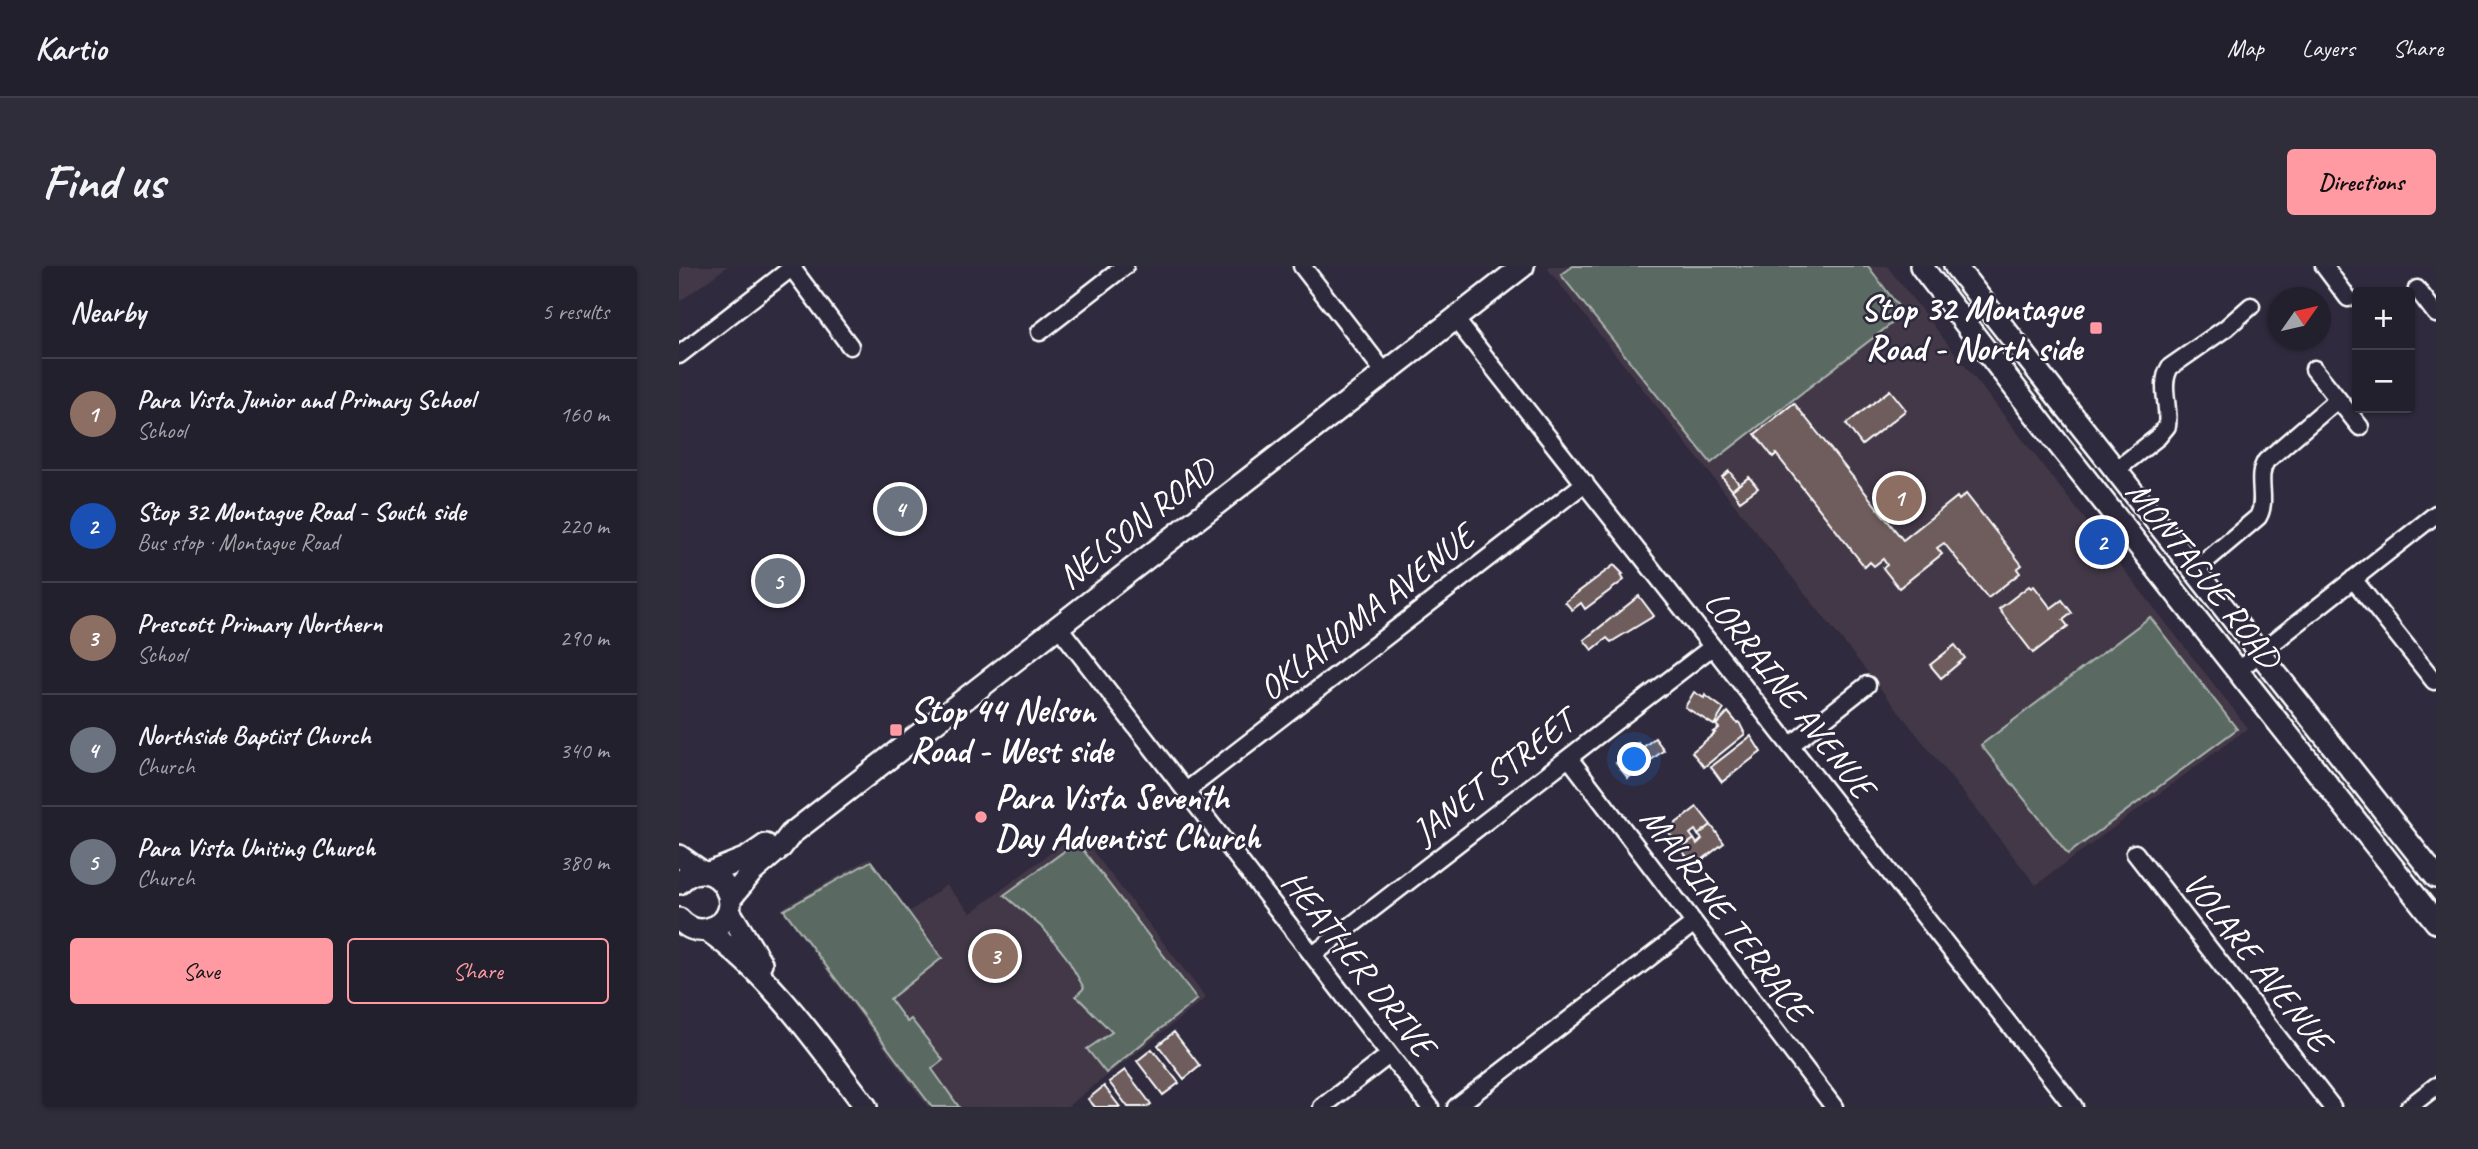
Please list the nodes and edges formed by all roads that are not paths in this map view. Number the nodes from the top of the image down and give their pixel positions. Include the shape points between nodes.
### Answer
1 (1125, 266) edge
2 (1302, 266) edge
3 (1523, 266) edge
4 (1921, 266) edge
5 (1955, 266) edge
6 (2323, 266) edge
7 (793, 267) edge
8 (2417, 289) dead end
9 (2348, 299) dead end
10 (2251, 306) dead end
11 (2436, 314) edge
12 (1456, 320) junction
13 (1040, 332) dead end
14 (850, 346) dead end
15 (679, 355) edge
16 (2313, 369) dead end
17 (1385, 373) junction
18 (2338, 399) junction
19 (2360, 427) dead end
20 (2116, 470) junction
21 (1585, 484) junction
22 (2436, 514) edge
23 (2195, 571) junction
24 (2353, 579) junction
25 (1058, 626) junction
26 (1712, 647) junction
27 (2260, 653) junction
28 (2237, 671) junction
29 (2434, 681) edge
30 (1867, 685) dead end
31 (1791, 745) junction
32 (1569, 758) junction
33 (1186, 790) junction
34 (791, 834) junction
35 (2135, 853) dead end
36 (679, 856) edge
37 (706, 873) junction
38 (2436, 877) edge
39 (679, 883) edge
40 (729, 905) junction
41 (2436, 922) edge
42 (1693, 924) junction
43 (689, 928) edge
44 (1313, 955) junction
45 (772, 986) junction
46 (1388, 1055) junction
47 (2436, 1086) edge
48 (866, 1107) edge
49 (1322, 1107) edge
50 (1430, 1107) edge
51 (1456, 1107) edge
52 (1834, 1107) edge
53 (2073, 1107) edge
54 (2332, 1107) edge
55 (2409, 1107) edge

1 - 13 street
2 - 17 street
3 - 12 main road, NELSON ROAD
4 - 28 main road, MONTAGUE ROAD
5 - 20 main road, MONTAGUE ROAD
6 - 9 street
7 - 14 street
7 - 15 street
8 - 11 street
10 - 20 street via 2170,367 2165,384 2167,426
12 - 17 main road, NELSON ROAD
12 - 21 street, LORRAINE AVENUE
16 - 18 street
17 - 25 main road, NELSON ROAD
18 - 19 street
18 - 23 street via 2266,461 2261,473 2261,513
20 - 23 main road, MONTAGUE ROAD
21 - 26 street, LORRAINE AVENUE
21 - 33 street, OKLAHOMA AVENUE
22 - 24 street
23 - 27 main road, MONTAGUE ROAD
24 - 27 street
24 - 29 street
25 - 33 street, HEATHER DRIVE
25 - 34 main road, NELSON ROAD
26 - 31 street, LORRAINE AVENUE
26 - 32 street, JANET STREET
27 - 28 street
27 - 38 main road, MONTAGUE ROAD
28 - 41 main road, MONTAGUE ROAD
30 - 31 street
31 - 53 street, LORRAINE AVENUE
32 - 42 street, MAURINE TERRACE
32 - 44 street, JANET STREET
33 - 44 street, HEATHER DRIVE
34 - 37 main road, NELSON ROAD
34 - 40 main road, NELSON ROAD via 751,873
35 - 54 street, VOLARE AVENUE
36 - 37 main road
37 - 39 main road, NELSON ROAD via 688,875
37 - 40 main road via 722,881
40 - 43 main road, NELSON ROAD via 722,922
40 - 45 main road
42 - 51 street
42 - 52 street, MAURINE TERRACE
43 - 45 main road via 728,945
44 - 46 street, HEATHER DRIVE
45 - 48 main road
46 - 49 street
46 - 50 street, HEATHER DRIVE
47 - 55 street

